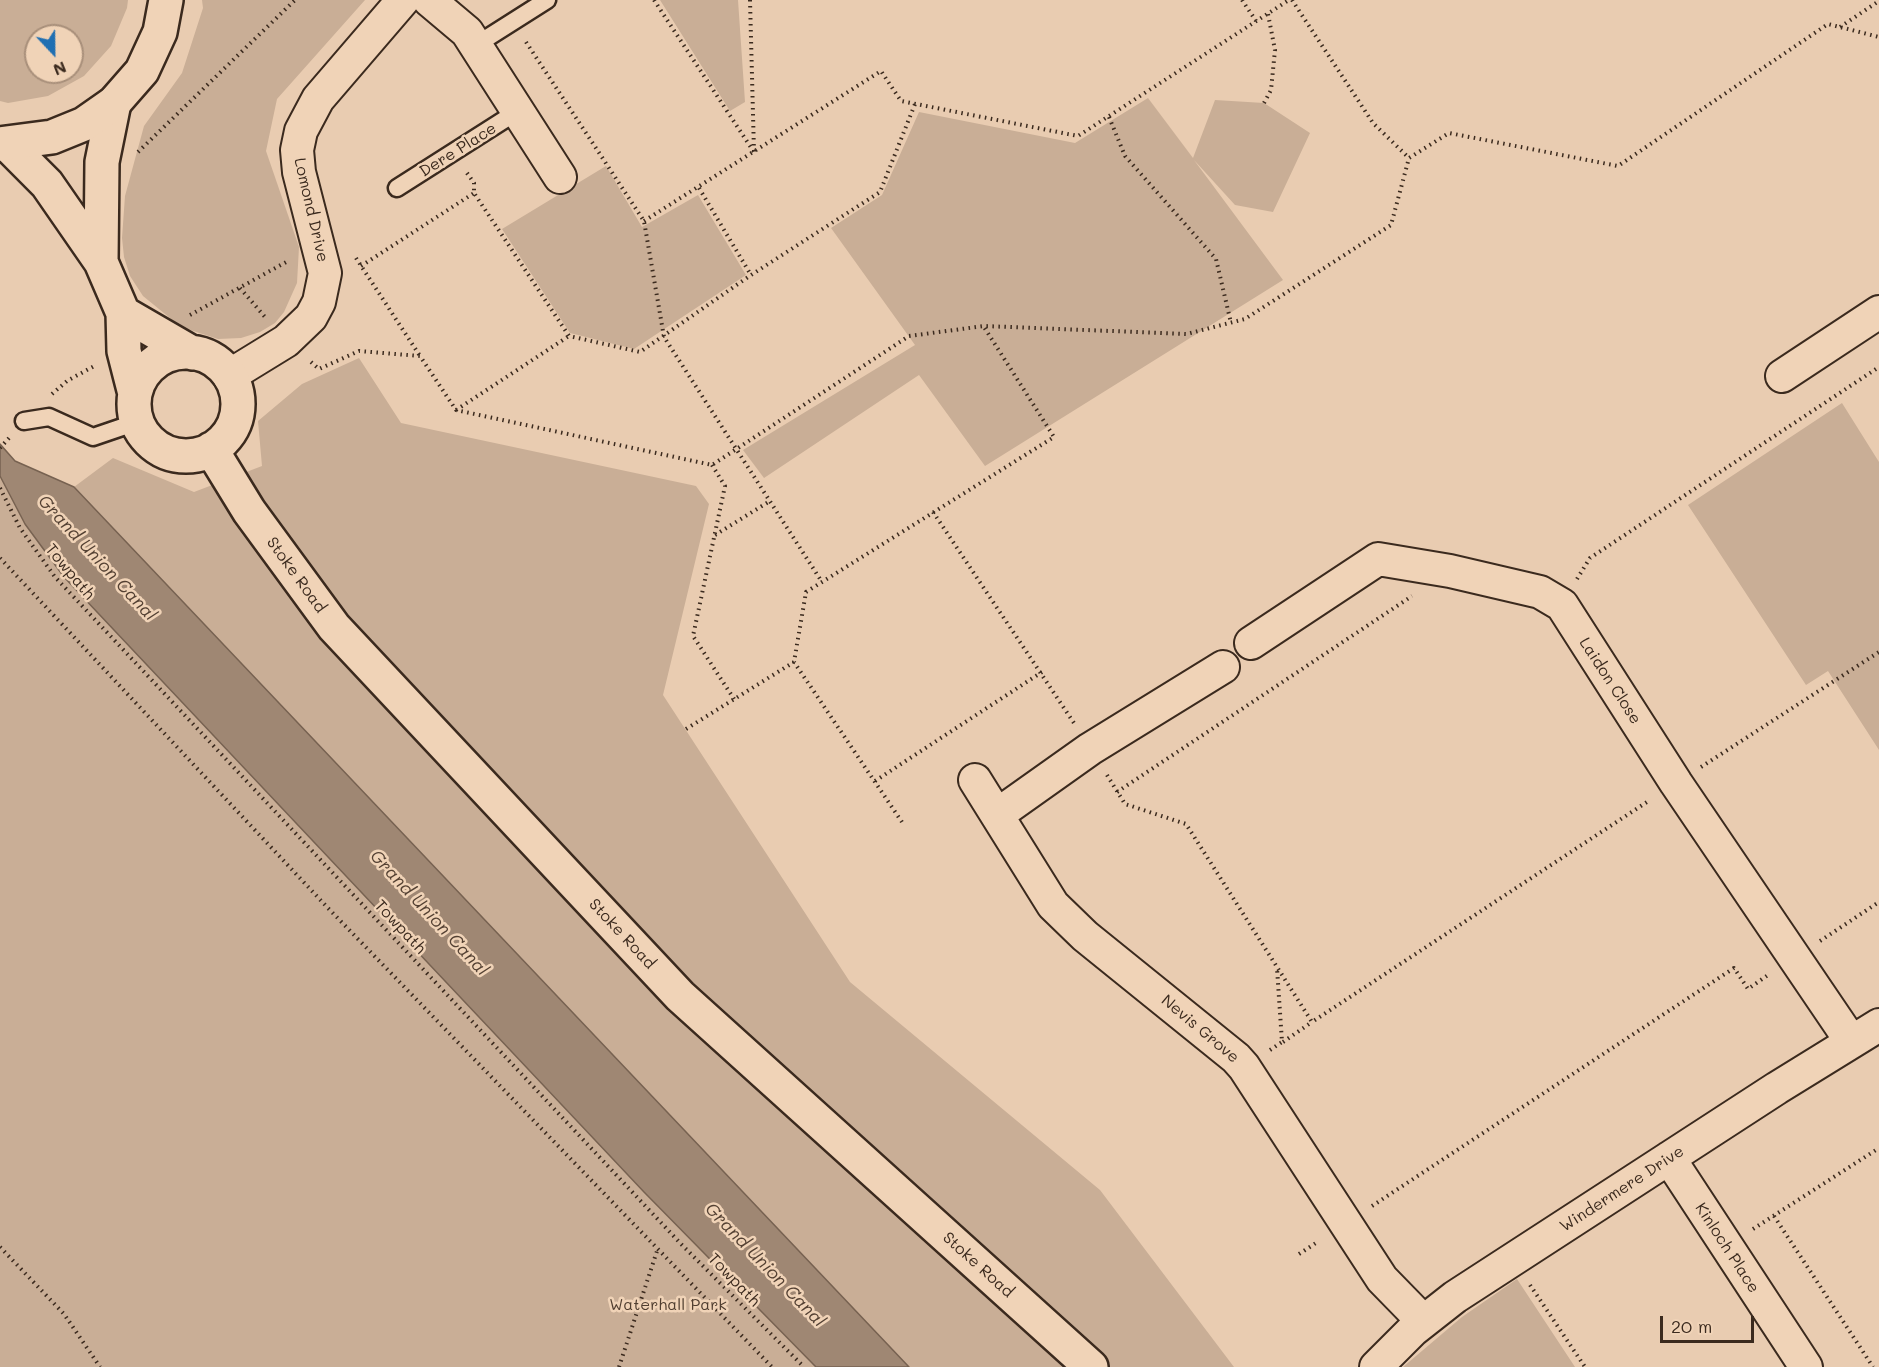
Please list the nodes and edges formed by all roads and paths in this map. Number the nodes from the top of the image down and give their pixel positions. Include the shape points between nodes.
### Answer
1 (166, 0) edge
2 (295, 0) edge
3 (403, 0) edge
4 (429, 0) edge
5 (547, 0) edge
6 (654, 0) edge
7 (750, 0) edge
8 (1242, 0) edge
9 (1290, 0) edge
10 (1879, 1) edge
11 (1268, 14) junction
12 (513, 21) junction
13 (1256, 21) junction
14 (1840, 27) junction
15 (1879, 37) edge
16 (476, 45) junction
17 (1264, 102) dead end
18 (114, 103) junction
19 (915, 104) junction
20 (518, 111) junction
21 (1109, 117) junction
22 (4, 144) edge
23 (754, 152) junction
24 (453, 153) junction
25 (132, 158) dead end
26 (1409, 158) junction
27 (560, 177) dead end
28 (397, 188) dead end
29 (699, 188) junction
30 (474, 193) junction
31 (644, 221) junction
32 (318, 244) junction
33 (101, 262) junction
34 (361, 266) junction
35 (751, 275) junction
36 (1879, 312) edge
37 (123, 313) junction
38 (1231, 323) junction
39 (984, 326) junction
40 (157, 333) junction
41 (569, 336) junction
42 (664, 337) junction
43 (286, 341) junction
44 (124, 351) junction
45 (192, 353) junction
46 (420, 356) junction
47 (1879, 367) edge
48 (229, 376) junction
49 (1782, 376) dead end
50 (136, 408) junction
51 (456, 410) junction
52 (24, 421) joint
53 (212, 449) junction
54 (737, 450) junction
55 (712, 465) junction
56 (0, 488) edge
57 (770, 501) junction
58 (933, 512) junction
59 (714, 536) junction
60 (0, 558) edge
61 (1450, 570) junction
62 (822, 582) junction
63 (1562, 605) junction
64 (1251, 643) dead end
65 (1879, 652) edge
66 (794, 662) junction
67 (1223, 667) dead end
68 (1042, 672) junction
69 (735, 699) junction
70 (686, 729) dead end
71 (1090, 749) junction
72 (975, 780) dead end
73 (874, 781) junction
74 (1676, 783) junction
75 (1117, 792) junction
76 (997, 815) junction
77 (902, 822) dead end
78 (1879, 902) edge
79 (1794, 958) junction
80 (1276, 968) junction
81 (1312, 1022) junction
82 (1879, 1025) edge
83 (1851, 1041) junction
84 (1282, 1042) junction
85 (1244, 1067) junction
86 (1879, 1148) edge
87 (1669, 1158) junction
88 (1774, 1216) junction
89 (1345, 1223) junction
90 (1726, 1246) junction
91 (0, 1247) edge
92 (658, 1248) junction
93 (1299, 1254) dead end
94 (1514, 1259) junction
95 (1423, 1322) junction
96 (100, 1367) edge
97 (619, 1367) edge
98 (772, 1367) edge
99 (804, 1367) edge
100 (1090, 1367) edge
101 (1376, 1367) edge
102 (1585, 1367) edge
103 (1806, 1367) edge
104 (1873, 1367) edge

1 - 18 main road via 160,32 142,71
2 - 25 path
3 - 32 street, Lomond Drive via 318,99 301,131 298,172
4 - 16 street via 467,32
5 - 12 lane
6 - 23 path
7 - 23 path
8 - 13 path
9 - 11 path
9 - 26 path via 1373,123
10 - 14 path
11 - 13 path
11 - 17 path via 1275,50 1271,90
12 - 16 lane
12 - 31 path
13 - 21 path
14 - 15 path
14 - 26 path via 1828,24 1618,166 1449,133
16 - 20 street
18 - 22 main road via 84,123 51,137
18 - 33 main road via 102,162
19 - 21 path via 1078,136
19 - 23 path via 901,101 881,71
19 - 35 path via 880,192
20 - 24 lane, Dere Place
20 - 27 street
21 - 38 path via 1125,156 1216,259
22 - 33 main road via 47,184
23 - 29 path
24 - 28 lane, Dere Place
24 - 30 path via 474,183
26 - 38 path via 1391,225 1245,319
29 - 31 path
29 - 35 path
30 - 34 path
30 - 41 path
31 - 42 path
32 - 34 path via 344,239
32 - 40 path
32 - 43 street, Lomond Drive via 325,273 319,302 311,317
33 - 37 main road
34 - 46 path
35 - 42 path
36 - 49 street
37 - 40 main road
37 - 44 main road
38 - 39 path via 1187,334
39 - 54 path via 909,336
39 - 58 path via 1054,437
40 - 45 main road
41 - 42 path via 640,352
41 - 51 path
42 - 54 path
43 - 46 path via 319,369 359,351
43 - 48 street, Lomond Drive
44 - 50 main road
44 - 52 path via 67,381
45 - 48 main road via 219,364
45 - 50 main road via 176,353 149,367 140,380
46 - 51 path
47 - 63 path via 1590,558
48 - 53 main road via 238,407 226,437
50 - 52 lane via 93,437 49,417
50 - 53 main road via 144,436 155,447 185,456
51 - 55 path
53 - 100 main road, Stoke Road via 249,511 334,627 681,996
54 - 55 path
54 - 57 path
55 - 59 path via 725,486
56 - 99 path, Towpath via 20,528 55,577 682,1245
57 - 59 path
57 - 62 path
58 - 62 path
58 - 68 path
59 - 69 path via 693,636
60 - 92 path via 327,907
61 - 63 street, Laidon Close via 1540,592
61 - 64 street, Laidon Close via 1378,559
61 - 75 path
62 - 66 path via 806,592
63 - 74 street, Laidon Close
65 - 74 path
66 - 69 path
66 - 73 path
67 - 71 street
68 - 71 path
68 - 73 path
69 - 70 path
71 - 75 path
71 - 76 street
72 - 76 street, Nevis Grove
73 - 77 path
74 - 79 street, Laidon Close
74 - 81 path
75 - 80 path via 1125,804 1186,824
76 - 85 street, Nevis Grove via 1053,905
78 - 79 path
79 - 83 street, Laidon Close
79 - 89 path via 1748,989 1734,968
80 - 81 path
80 - 84 path
81 - 84 path
82 - 83 street, Windermere Drive
83 - 87 street, Windermere Drive
84 - 85 path
85 - 89 street, Nevis Grove
86 - 88 path
87 - 90 street, Kinloch Place
87 - 94 street, Windermere Drive
88 - 90 path
88 - 104 path
89 - 93 path
89 - 95 street, Nevis Grove via 1382,1279
90 - 103 street, Kinloch Place
91 - 96 path via 64,1314
92 - 97 path
92 - 98 path
94 - 95 street, Windermere Drive
94 - 102 path
95 - 101 street, Windermere Drive

